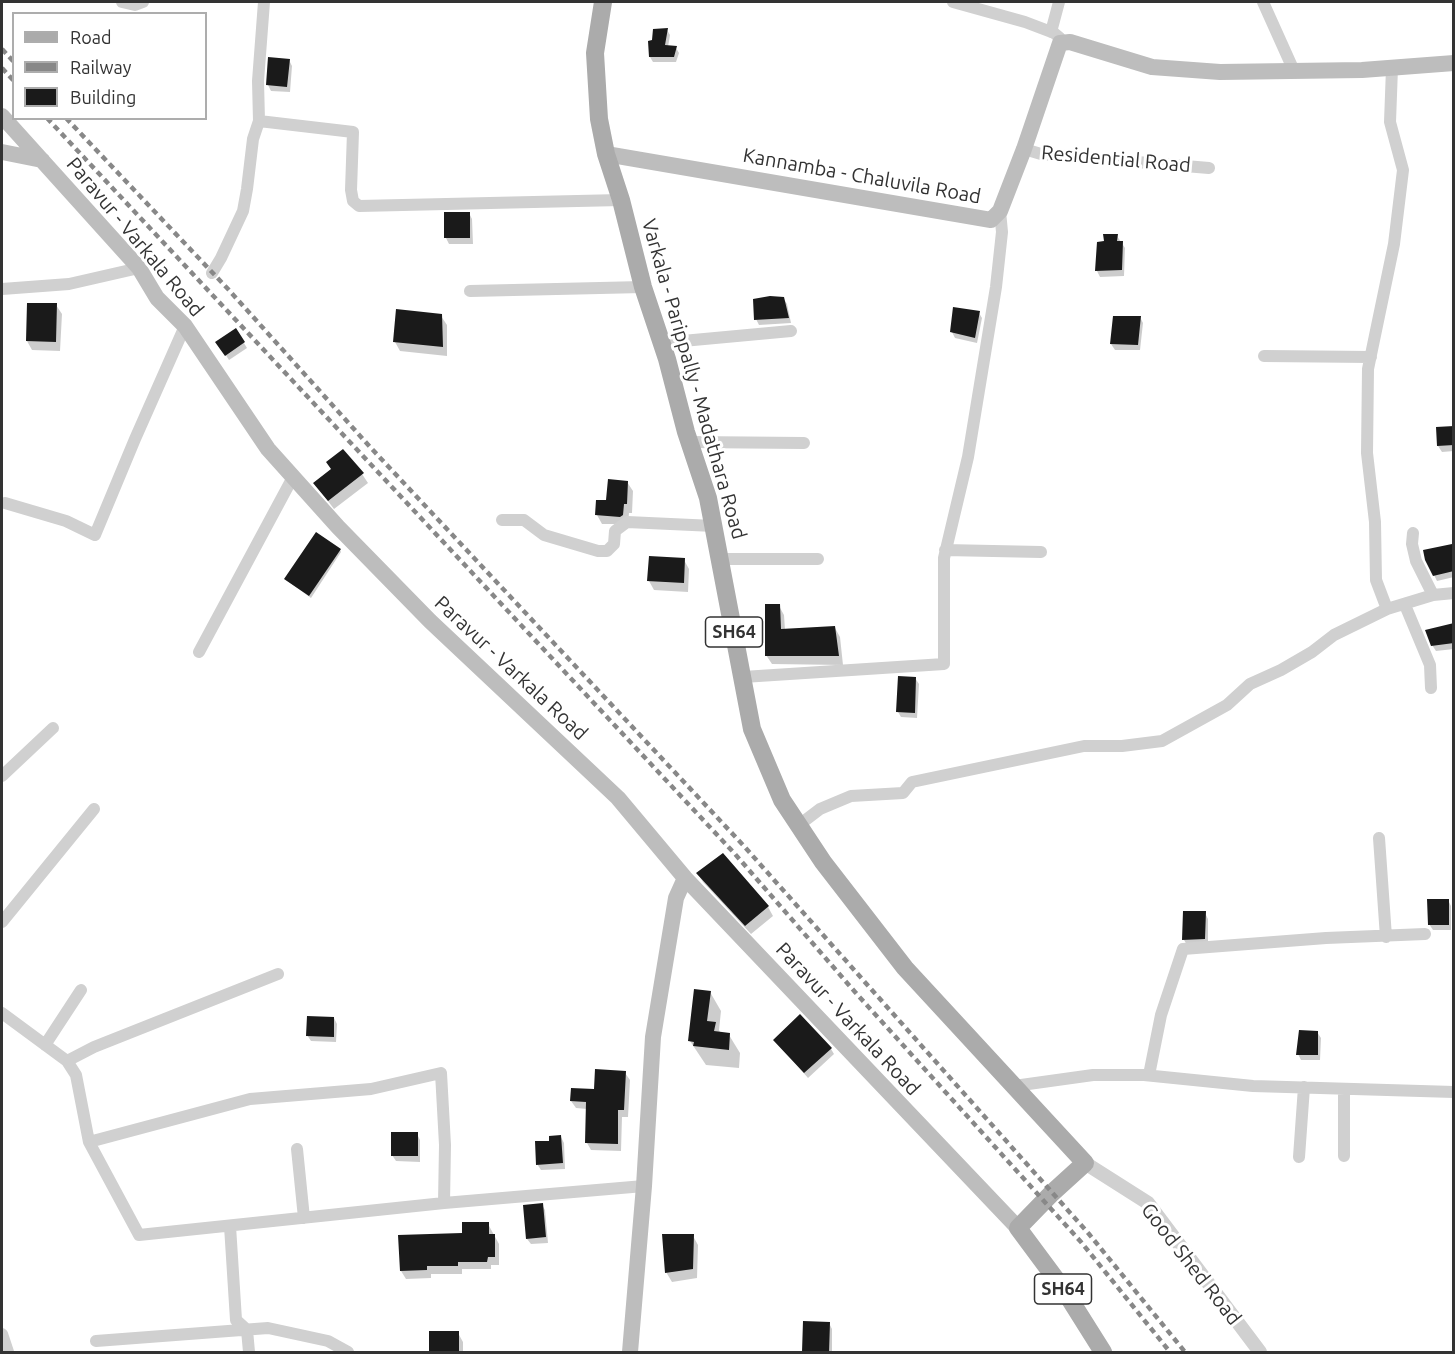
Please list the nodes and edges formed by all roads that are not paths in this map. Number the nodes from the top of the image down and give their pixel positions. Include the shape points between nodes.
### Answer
1 (122, 2) edge
2 (143, 2) edge
3 (264, 2) edge
4 (603, 2) edge
5 (953, 2) edge
6 (1059, 2) edge
7 (1263, 2) edge
8 (1055, 38) junction
9 (1454, 63) edge
10 (1392, 68) junction
11 (1294, 71) junction
12 (2, 116) edge
13 (259, 121) junction
14 (1024, 149) junction
15 (2, 152) edge
16 (606, 154) junction
17 (42, 160) junction
18 (1209, 168) dead end
19 (621, 200) junction
20 (1000, 211) junction
21 (139, 268) junction
22 (212, 273) dead end
23 (643, 287) junction
24 (2, 289) edge
25 (470, 291) dead end
26 (184, 326) junction
27 (791, 331) dead end
28 (661, 343) junction
29 (1264, 356) dead end
30 (1371, 357) junction
31 (689, 442) junction
32 (804, 443) dead end
33 (293, 477) junction
34 (5, 503) dead end
35 (501, 520) dead end
36 (714, 526) junction
37 (1413, 532) dead end
38 (945, 550) junction
39 (1041, 552) dead end
40 (721, 559) junction
41 (818, 559) dead end
42 (1454, 593) edge
43 (1432, 595) junction
44 (1405, 605) junction
45 (1387, 609) junction
46 (199, 652) dead end
47 (743, 677) junction
48 (1431, 688) dead end
49 (53, 728) dead end
50 (2, 776) edge
51 (94, 809) dead end
52 (799, 825) junction
53 (1379, 838) dead end
54 (685, 878) junction
55 (2, 922) edge
56 (1425, 934) dead end
57 (1386, 937) junction
58 (278, 974) dead end
59 (81, 990) dead end
60 (2, 1013) edge
61 (45, 1045) junction
62 (67, 1061) junction
63 (1149, 1075) junction
64 (1014, 1086) junction
65 (1304, 1088) junction
66 (1344, 1089) junction
67 (1454, 1092) edge
68 (89, 1142) junction
69 (297, 1149) dead end
70 (1344, 1156) dead end
71 (1299, 1157) dead end
72 (1085, 1164) junction
73 (644, 1186) junction
74 (444, 1203) junction
75 (304, 1218) junction
76 (230, 1226) junction
77 (1018, 1228) junction
78 (247, 1330) junction
79 (2, 1334) edge
80 (96, 1341) dead end
81 (8, 1353) edge
82 (249, 1353) edge
83 (348, 1353) edge
84 (630, 1353) edge
85 (1103, 1353) edge
86 (1260, 1353) edge

1 - 2 street
3 - 13 street
4 - 16 main road, Varkala - Parippally - Madathara Road / SH64 via 595,52 599,119
5 - 8 street via 1025,22
6 - 8 street
7 - 11 street
8 - 11 main road via 1152,67 1220,72
8 - 14 main road, Kannamba - Chaluvila Road
9 - 10 main road
10 - 11 main road
10 - 30 street via 1390,122 1403,170 1394,244
12 - 17 main road, Paravur - Varkala Road
13 - 19 street via 353,132 351,190 353,201 359,206
13 - 22 street via 243,211
14 - 18 street, Residential Road via 1041,154
14 - 20 main road, Kannamba - Chaluvila Road
15 - 17 main road
16 - 19 main road, Varkala - Parippally - Madathara Road / SH64
16 - 20 main road, Kannamba - Chaluvila Road via 991,220
17 - 21 main road, Paravur - Varkala Road
19 - 23 main road, Varkala - Parippally - Madathara Road / SH64
20 - 38 street via 1002,232 996,287 968,457
21 - 24 street via 69,284
21 - 26 main road, Paravur - Varkala Road via 157,298
23 - 25 street
23 - 28 main road, Varkala - Parippally - Madathara Road / SH64
26 - 33 main road, Paravur - Varkala Road via 268,449
26 - 34 street via 95,535 66,521
27 - 28 street
28 - 31 main road, Varkala - Parippally - Madathara Road / SH64
29 - 30 street
30 - 45 street via 1367,453 1375,522 1376,580
31 - 32 street
31 - 36 main road, Varkala - Parippally - Madathara Road / SH64
33 - 46 street
33 - 54 main road, Paravur - Varkala Road via 430,621 618,798
35 - 36 street via 524,520 544,535 598,551 607,551 614,544 615,531 627,522
36 - 40 main road, Varkala - Parippally - Madathara Road / SH64
37 - 43 street via 1416,561
38 - 39 street
38 - 47 street via 944,664
40 - 41 street
40 - 47 main road, Varkala - Parippally - Madathara Road / SH64
42 - 43 street
43 - 44 street
44 - 45 street
44 - 48 street via 1430,665
45 - 52 street via 1334,634 1298,660 1250,684 1227,705 1162,741 1084,746 912,782 903,793 851,796 820,809
47 - 52 main road, Varkala - Parippally - Madathara Road / SH64 via 752,729 782,800
49 - 50 street
51 - 55 street
52 - 64 main road, Varkala - Parippally - Madathara Road / SH64 via 905,968
53 - 57 street
54 - 73 main road via 675,898 653,1036
54 - 77 main road, Paravur - Varkala Road
56 - 57 street
57 - 63 street via 1183,949 1161,1015
58 - 62 street
59 - 61 street
60 - 61 street
61 - 62 street
62 - 68 street via 76,1075
63 - 64 street via 1093,1076
63 - 65 street
64 - 72 main road, Varkala - Parippally - Madathara Road / SH64
65 - 66 street
65 - 71 street
66 - 67 street
66 - 70 street
68 - 74 street via 250,1099 371,1089 441,1073
68 - 76 street via 139,1235
69 - 75 street
72 - 77 main road
72 - 86 street, Good Shed Road via 1148,1203
73 - 74 street
73 - 84 main road
74 - 75 street
75 - 76 street
76 - 78 street via 236,1320
77 - 85 main road, SH64 via 1064,1290
78 - 80 street
78 - 82 street
78 - 83 street via 268,1328 328,1341
79 - 81 street

